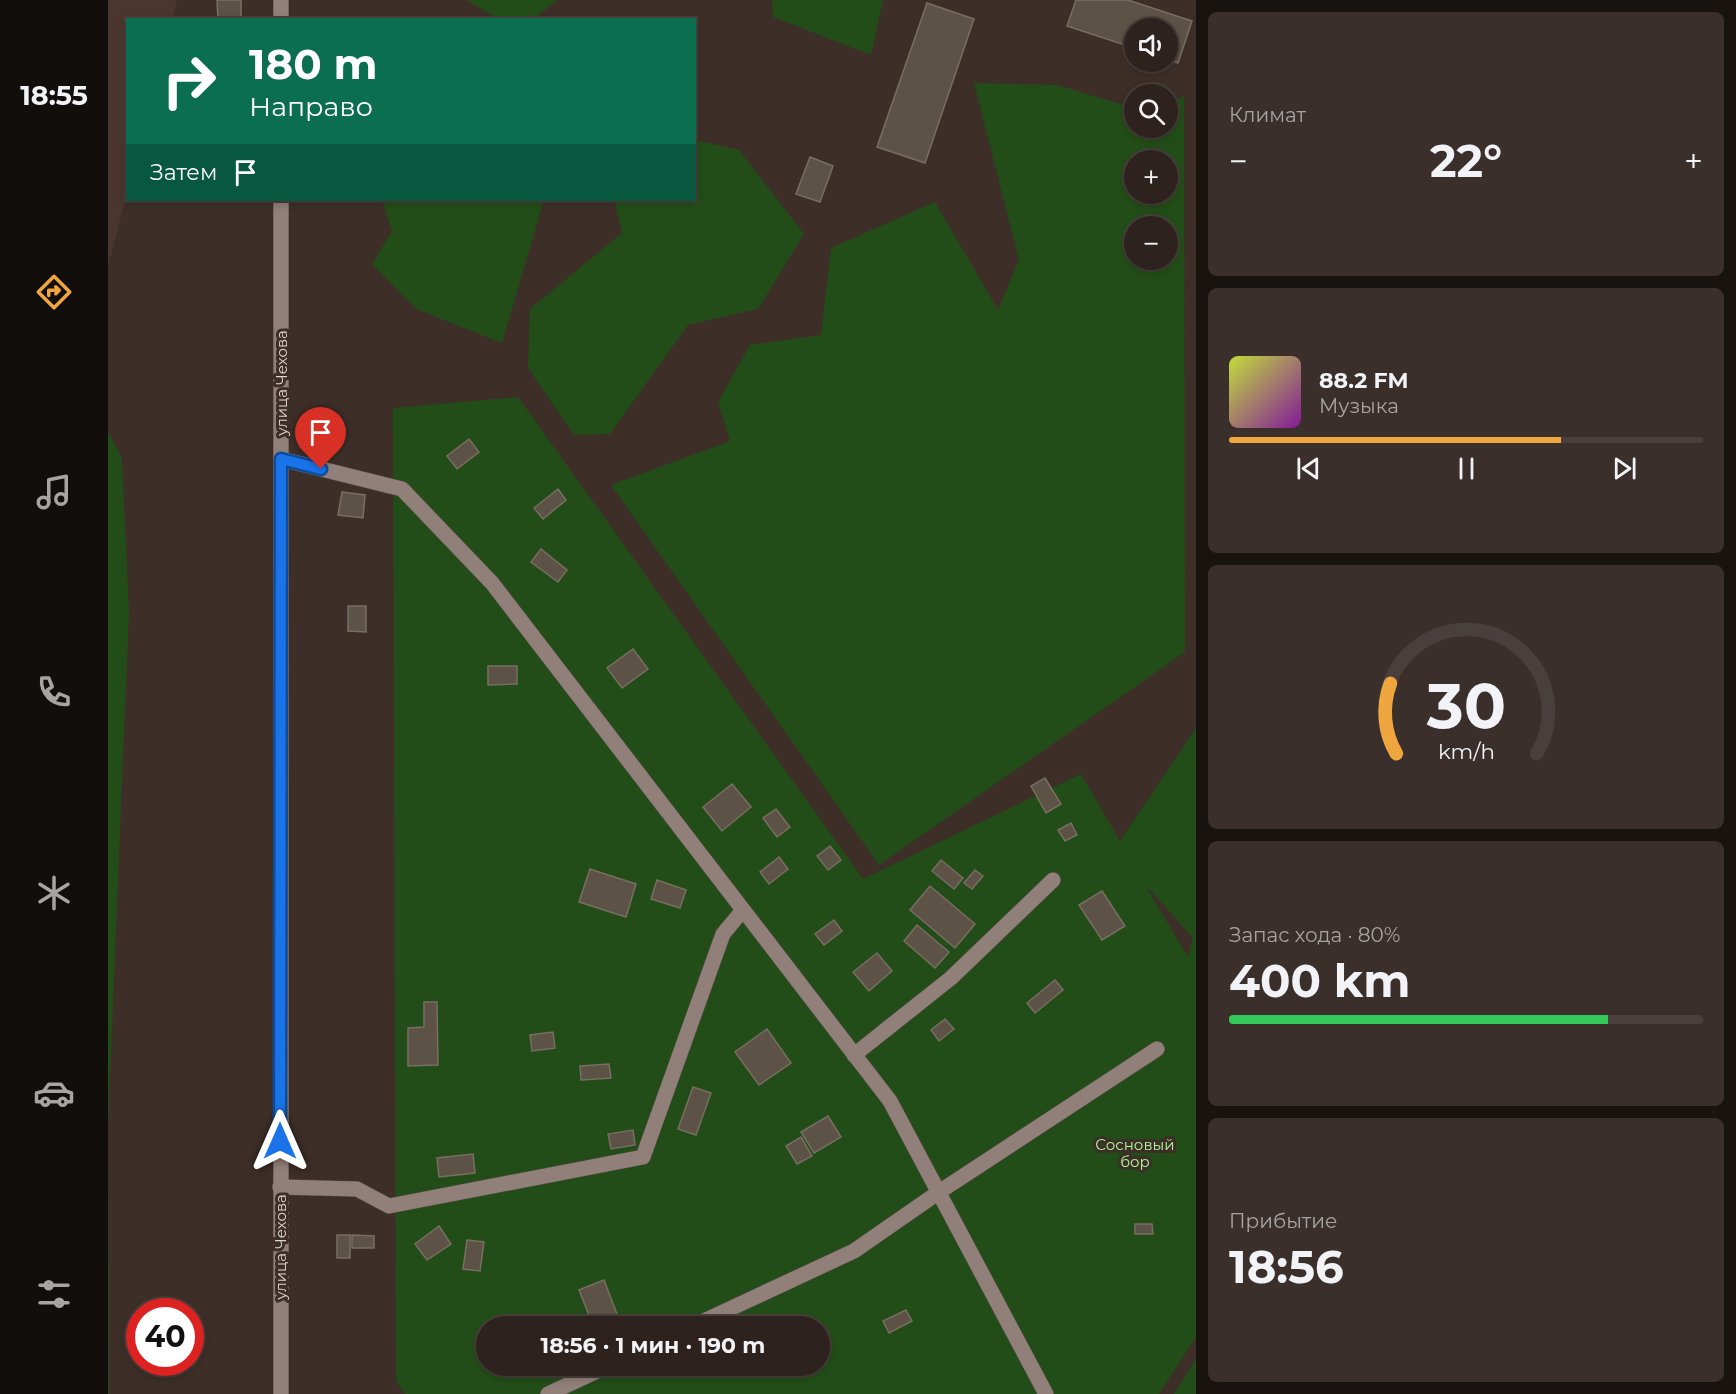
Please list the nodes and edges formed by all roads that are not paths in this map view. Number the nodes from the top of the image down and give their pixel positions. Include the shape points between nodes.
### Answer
1 (281, 0) edge
2 (281, 18) edge
3 (281, 201) edge
4 (281, 459) junction
5 (1053, 880) dead end
6 (743, 910) junction
7 (1157, 1049) dead end
8 (855, 1055) junction
9 (280, 1186) junction
10 (939, 1192) junction
11 (714, 1316) edge
12 (586, 1376) edge
13 (281, 1394) edge
14 (548, 1394) edge
15 (1046, 1394) edge

1 - 2 street
3 - 4 street, улица Чехова
4 - 6 street via 402,489 492,583
4 - 9 street, улица Чехова
5 - 8 street via 951,978
6 - 8 street
6 - 9 street via 723,934 643,1157 389,1206 357,1189
7 - 10 street
8 - 10 street via 890,1101
9 - 13 street, улица Чехова
10 - 11 street via 854,1251
10 - 15 street
12 - 14 street

